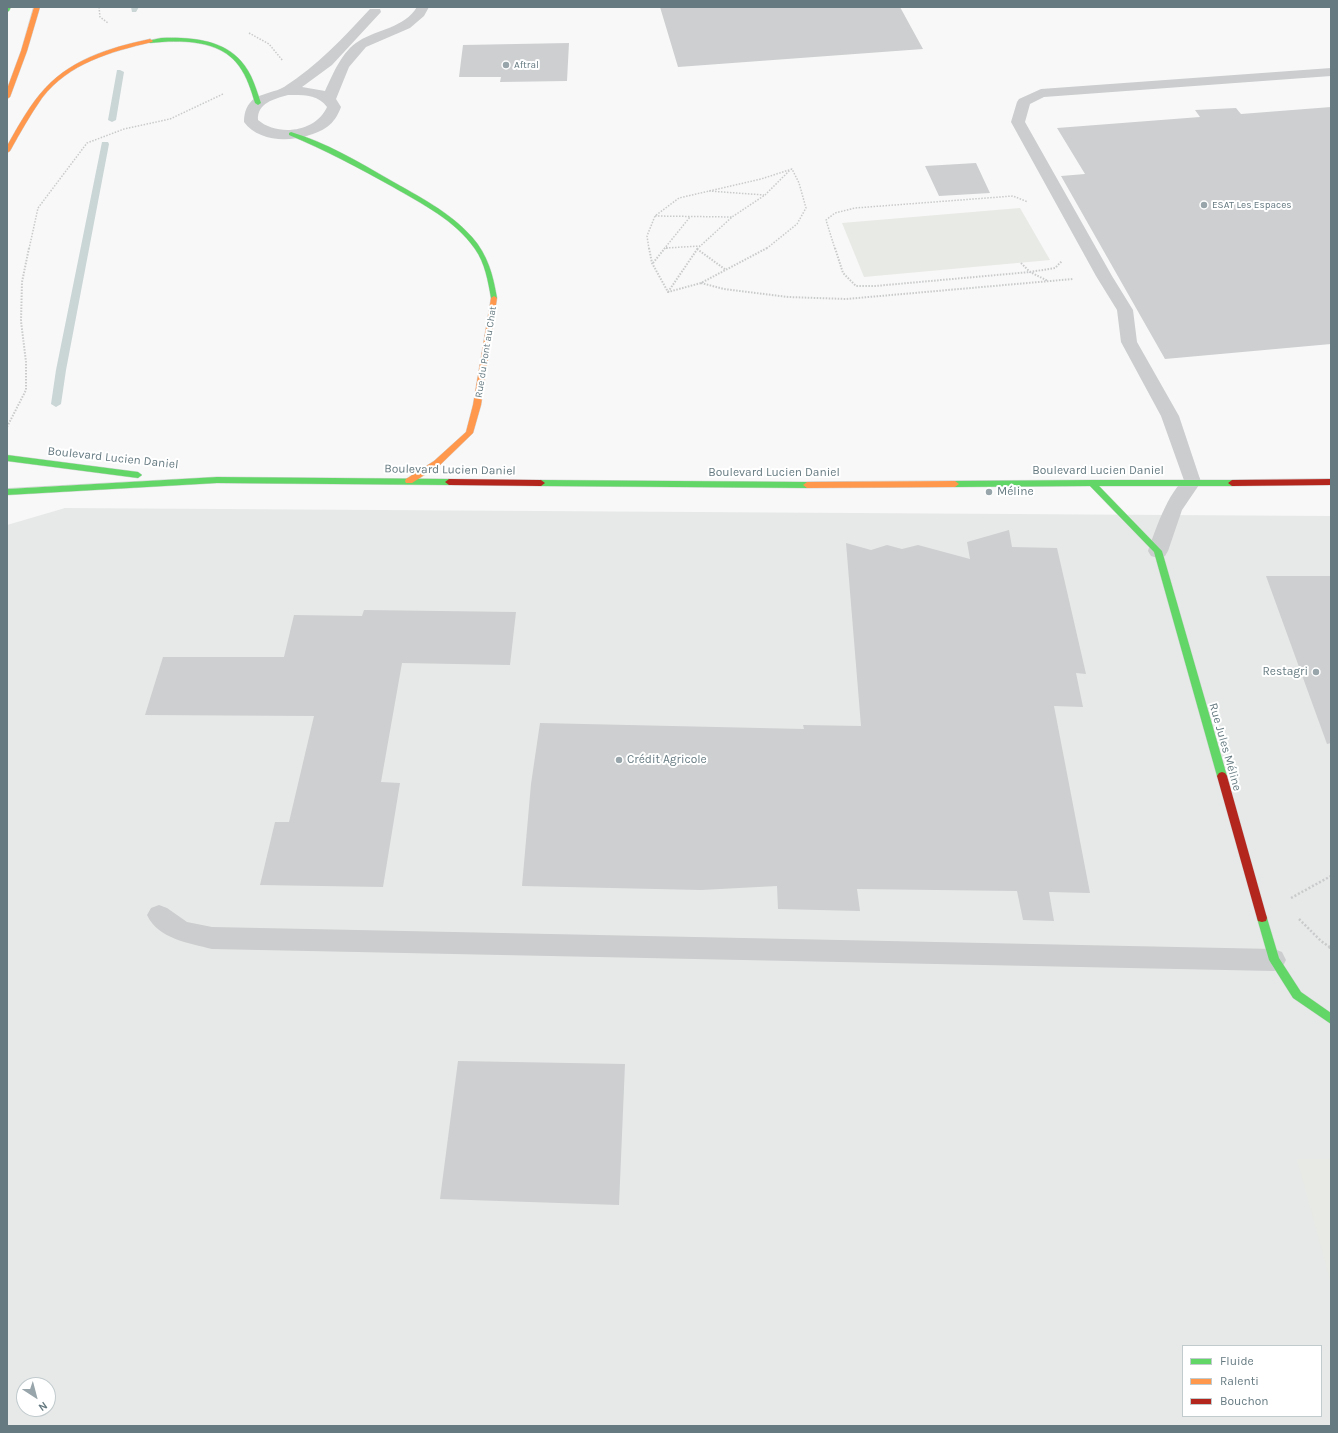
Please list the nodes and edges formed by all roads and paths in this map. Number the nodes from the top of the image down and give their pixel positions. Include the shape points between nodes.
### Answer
1 (8, 7) edge
2 (37, 7) edge
3 (423, 7) edge
4 (7, 10) edge
5 (375, 10) edge
6 (362, 44) junction
7 (1331, 72) edge
8 (287, 91) junction
9 (230, 92) dead end
10 (7, 97) edge
11 (330, 99) junction
12 (258, 103) junction
13 (291, 134) junction
14 (7, 151) edge
15 (792, 169) junction
16 (704, 191) junction
17 (765, 195) junction
18 (1031, 204) dead end
19 (655, 216) junction
20 (690, 217) junction
21 (732, 217) junction
22 (700, 246) junction
23 (666, 248) junction
24 (697, 249) junction
25 (1063, 260) dead end
26 (652, 263) junction
27 (1021, 263) dead end
28 (726, 270) junction
29 (1030, 272) junction
30 (1104, 276) junction
31 (1048, 281) junction
32 (701, 283) junction
33 (668, 292) junction
34 (7, 428) edge
35 (7, 458) edge
36 (217, 480) junction
37 (409, 481) junction
38 (1192, 482) junction
39 (1331, 482) edge
40 (1091, 483) junction
41 (7, 492) edge
42 (1158, 551) junction
43 (1331, 876) edge
44 (1283, 903) junction
45 (1260, 915) junction
46 (159, 916) dead end
47 (1331, 948) edge
48 (1274, 960) junction
49 (1331, 1019) edge

1 - 4 street
2 - 10 street
3 - 6 street via 409,23
5 - 6 street via 374,23
5 - 8 street via 327,62
6 - 11 street via 343,66
7 - 30 lane via 1041,93 1024,102 1018,122
8 - 11 street via 321,94
8 - 12 street
9 - 34 path via 210,98 170,119 131,126 87,143 38,208 22,282 21,321 26,362 26,390
11 - 13 street via 334,107 332,115 323,124
12 - 13 street via 251,110 251,122 262,130
12 - 14 street via 251,80 243,67 230,53 223,50 187,40 158,40 123,46 86,59 54,80
13 - 37 street, Rue du Pont au Chat via 375,174 428,204 455,224 478,248 489,271 494,300 477,405 469,433 437,463
15 - 16 path via 761,179
15 - 17 path
15 - 28 path via 806,208 797,224 766,249
16 - 17 path
16 - 19 path via 679,198
17 - 21 path
18 - 29 path via 1013,196 855,208 835,213 826,220 843,273 856,286
19 - 20 path
19 - 26 path via 647,236
20 - 21 path
20 - 23 path
21 - 22 path
22 - 23 path
22 - 24 path
23 - 26 path
24 - 28 path
24 - 33 path
25 - 29 path via 1055,268
26 - 33 path
27 - 29 path
28 - 32 path
29 - 31 path
30 - 31 path
30 - 38 lane via 1125,310 1129,342 1170,416
31 - 32 path via 846,299 788,297 724,289
32 - 33 path
35 - 36 street, Boulevard Lucien Daniel via 134,474
36 - 37 street, Boulevard Lucien Daniel
36 - 41 street, Boulevard Lucien Daniel
37 - 40 street, Boulevard Lucien Daniel via 754,485
38 - 39 street, Boulevard Lucien Daniel
38 - 40 street, Boulevard Lucien Daniel
38 - 42 street via 1173,509
40 - 42 street, Rue Jules Méline
42 - 45 street, Rue Jules Méline
43 - 44 path
44 - 45 path
44 - 47 path
45 - 48 street, Rue Jules Méline
46 - 48 lane via 181,931 212,938
48 - 49 street, Rue Jules Méline via 1297,995

